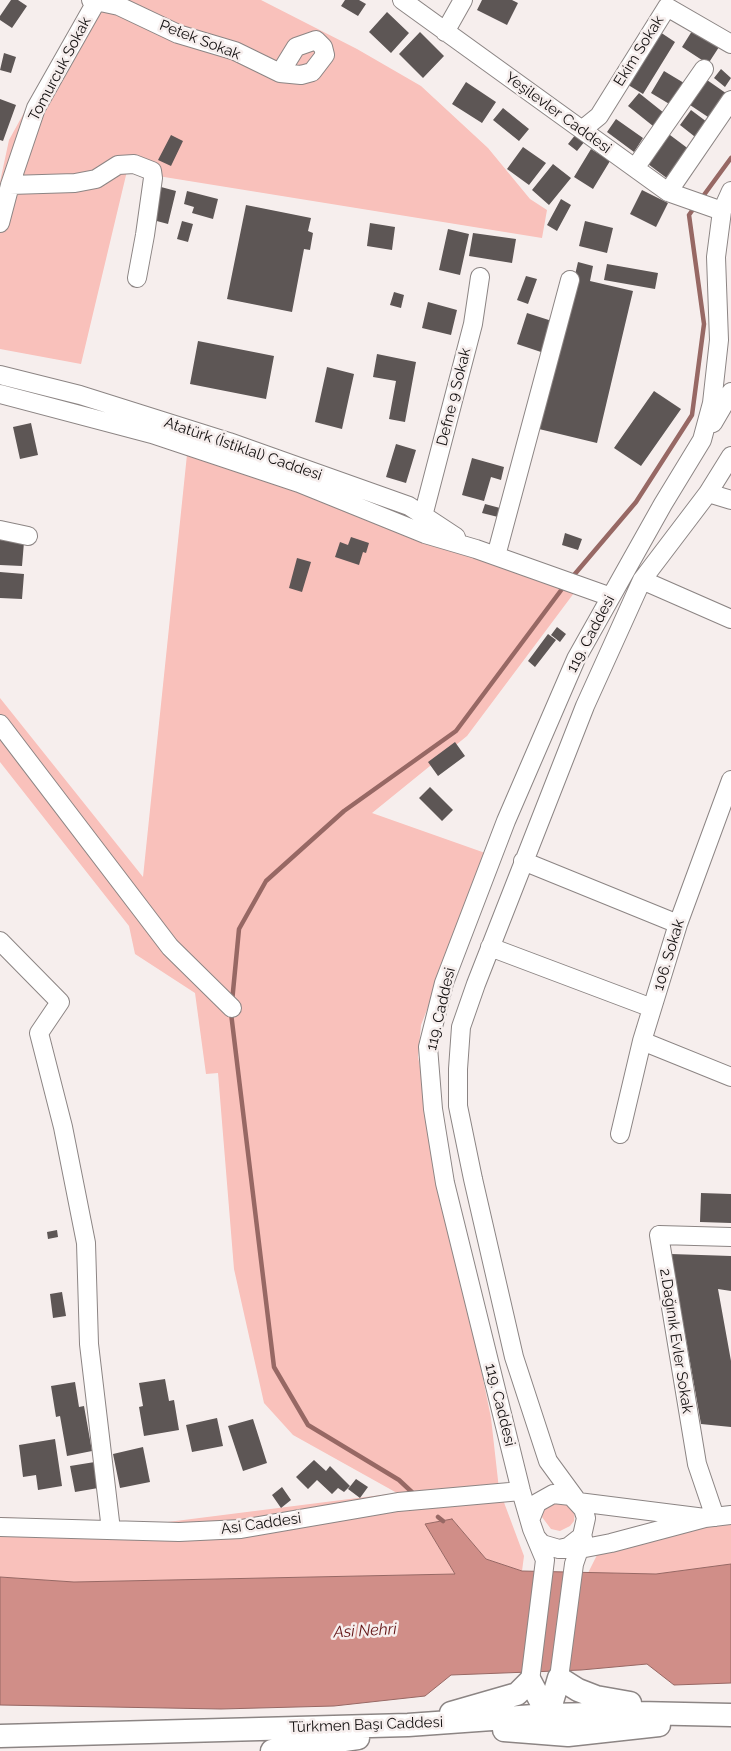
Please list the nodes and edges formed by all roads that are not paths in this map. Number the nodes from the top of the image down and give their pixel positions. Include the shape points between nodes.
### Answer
1 (402, 0) edge
2 (463, 0) edge
3 (94, 1) edge
4 (445, 32) junction
5 (731, 44) edge
6 (704, 68) dead end
7 (280, 73) dead end
8 (731, 100) edge
9 (583, 129) junction
10 (635, 168) junction
11 (10, 184) junction
12 (731, 191) edge
13 (668, 192) junction
14 (715, 209) junction
15 (0, 223) edge
16 (716, 257) junction
17 (731, 270) edge
18 (480, 276) dead end
19 (137, 278) dead end
20 (570, 280) dead end
21 (718, 307) junction
22 (731, 327) edge
23 (0, 375) edge
24 (731, 392) edge
25 (0, 394) edge
26 (702, 440) junction
27 (731, 456) edge
28 (708, 493) junction
29 (731, 500) edge
30 (424, 516) junction
31 (0, 530) edge
32 (28, 536) dead end
33 (476, 549) junction
34 (496, 556) junction
35 (642, 580) junction
36 (611, 597) junction
37 (731, 619) edge
38 (0, 724) edge
39 (731, 780) edge
40 (523, 860) junction
41 (678, 924) junction
42 (0, 941) edge
43 (490, 947) junction
44 (232, 1008) dead end
45 (652, 1008) junction
46 (642, 1041) junction
47 (731, 1077) edge
48 (620, 1134) dead end
49 (731, 1238) edge
50 (521, 1491) junction
51 (578, 1502) junction
52 (717, 1517) edge
53 (0, 1527) edge
54 (586, 1527) junction
55 (532, 1529) junction
56 (111, 1530) junction
57 (559, 1549) junction
58 (577, 1556) junction
59 (559, 1678) junction
60 (530, 1681) junction
61 (697, 1714) junction
62 (548, 1715) junction
63 (731, 1716) edge
64 (408, 1725) junction
65 (527, 1732) junction
66 (568, 1735) junction
67 (0, 1736) edge
68 (272, 1751) edge

1 - 4 street, Yeşilevler Caddesi
2 - 4 street
3 - 7 street, Petek Sokak via 119,6 178,34 235,51
3 - 11 street, Tomurcuk Sokak via 36,108
4 - 9 street, Yeşilevler Caddesi
5 - 9 street, Ekim Sokak via 667,7 599,116
6 - 10 street
8 - 13 street
9 - 10 street, Yeşilevler Caddesi
10 - 13 street, Yeşilevler Caddesi
11 - 15 street, Tomurcuk Sokak
11 - 19 street via 76,183 96,179 118,166 134,164 152,171
12 - 14 street, 119. Caddesi
13 - 14 street, Yeşilevler Caddesi
14 - 16 street, 119. Caddesi
16 - 17 street
16 - 21 street, 119. Caddesi
18 - 30 street, Defne 9 Sokak via 473,324
20 - 34 street
21 - 22 street
21 - 26 street, 119. Caddesi via 719,340 712,403
23 - 30 street, Atatürk (İstiklal) Caddesi via 80,395 229,442 409,506
24 - 26 street, 119. Caddesi
25 - 33 street, Atatürk (İstiklal) Caddesi via 152,434 299,483 425,534
26 - 36 street, 119. Caddesi
27 - 28 street, 119. Caddesi
28 - 29 street
28 - 35 street, 119. Caddesi
30 - 33 street, Atatürk (İstiklal) Caddesi
31 - 32 street
33 - 34 street, Atatürk (İstiklal) Caddesi
34 - 36 street, Atatürk (İstiklal) Caddesi
35 - 37 street
35 - 40 street, 119. Caddesi via 585,706
36 - 50 street, 119. Caddesi via 576,659 506,821 444,983 428,1047 433,1109 445,1183
38 - 44 street via 170,947
39 - 41 street, 106. Sokak
40 - 41 street
40 - 43 street, 119. Caddesi
41 - 45 street, 106. Sokak
42 - 56 street via 60,1002 39,1033 63,1127 86,1242 89,1344
43 - 45 street
43 - 51 street, 119. Caddesi via 462,1027 458,1106 514,1357 548,1461
45 - 46 street, 106. Sokak
46 - 47 street
46 - 48 street, 106. Sokak
49 - 52 street, 2.Dağınık Evler Sokak via 659,1235 697,1464
50 - 55 street, 119. Caddesi
50 - 56 street, Asi Caddesi via 398,1502 241,1529 179,1532
51 - 52 street
51 - 54 street via 584,1509
51 - 55 street via 562,1493 544,1497 532,1511
52 - 58 street
53 - 56 street, Asi Caddesi
54 - 57 street via 576,1542
54 - 58 street
55 - 57 street via 542,1544
55 - 60 street, 119. Caddesi via 545,1560
57 - 58 street
58 - 59 street
59 - 61 main road via 596,1698
59 - 62 main road
60 - 62 main road
60 - 64 main road via 517,1694
61 - 62 main road, Türkmen Başı Caddesi
61 - 63 main road, Türkmen Başı Caddesi
62 - 64 main road, Türkmen Başı Caddesi
62 - 65 main road via 542,1726
62 - 66 main road
63 - 66 main road
64 - 67 main road, Türkmen Başı Caddesi
65 - 66 main road
65 - 68 main road via 460,1727 409,1730

